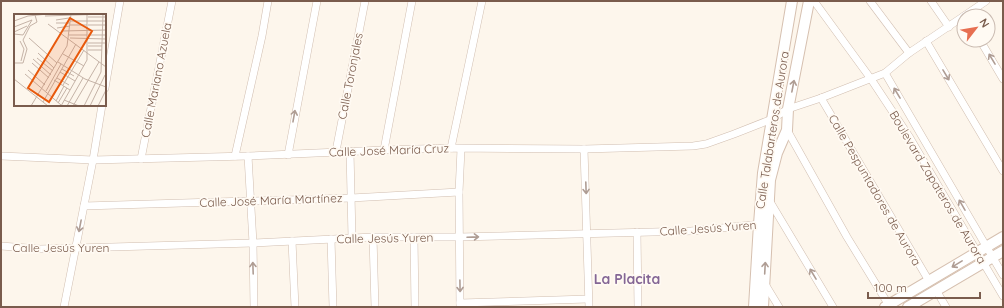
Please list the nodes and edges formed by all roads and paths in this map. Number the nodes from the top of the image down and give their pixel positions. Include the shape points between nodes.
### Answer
1 (120, 1) edge
2 (172, 1) edge
3 (268, 1) edge
4 (317, 1) edge
5 (365, 1) edge
6 (412, 1) edge
7 (482, 1) edge
8 (792, 1) edge
9 (809, 1) edge
10 (814, 1) edge
11 (870, 1) edge
12 (931, 1) edge
13 (986, 1) edge
14 (976, 8) edge
15 (956, 22) edge
16 (949, 26) junction
17 (926, 41) junction
18 (985, 48) edge
19 (909, 52) junction
20 (885, 73) junction
21 (871, 79) junction
22 (1003, 79) edge
23 (106, 82) edge
24 (821, 98) junction
25 (102, 106) edge
26 (788, 109) junction
27 (772, 119) junction
28 (786, 130) junction
29 (920, 131) junction
30 (910, 138) junction
31 (451, 148) junction
32 (460, 149) junction
33 (384, 150) junction
34 (584, 150) junction
35 (336, 151) junction
36 (350, 151) junction
37 (288, 154) junction
38 (1, 156) edge
39 (235, 156) junction
40 (248, 156) junction
41 (141, 159) junction
42 (93, 160) junction
43 (1003, 171) edge
44 (459, 192) junction
45 (351, 198) junction
46 (769, 200) junction
47 (250, 201) junction
48 (84, 206) junction
49 (763, 224) junction
50 (637, 232) junction
51 (587, 234) junction
52 (374, 237) junction
53 (414, 237) junction
54 (459, 237) junction
55 (1003, 237) edge
56 (352, 238) junction
57 (332, 239) junction
58 (292, 241) junction
59 (252, 243) junction
60 (1, 246) edge
61 (986, 247) junction
62 (76, 248) junction
63 (1003, 251) edge
64 (977, 252) junction
65 (992, 257) junction
66 (983, 263) junction
67 (1003, 275) edge
68 (929, 281) junction
69 (764, 284) junction
70 (936, 290) junction
71 (1003, 296) edge
72 (588, 299) junction
73 (460, 305) edge
74 (888, 306) edge
75 (64, 307) edge
76 (254, 307) edge
77 (295, 307) edge
78 (333, 307) edge
79 (375, 307) edge
80 (415, 307) edge
81 (588, 307) edge
82 (638, 307) edge
83 (754, 307) edge
84 (763, 307) edge
85 (779, 307) edge
86 (833, 307) edge
87 (908, 307) edge
88 (946, 307) edge

1 - 23 street
2 - 41 street, Calle Mariano Azuela
3 - 39 street
37 -> 4 street
5 - 35 street, Calle Toronjales
6 - 33 street
7 - 31 street
8 - 27 street, Calle Talabarteros de Aurora
26 -> 9 street, Calle Talabarteros de Aurora
10 - 21 street, Boulevard Zapateros de Aurora
11 - 19 street
12 - 16 street
13 - 14 street, Calle José María Cruz
15 - 16 street, Calle José María Cruz
16 - 17 street, Calle José María Cruz
17 - 19 street, Calle José María Cruz
17 -> 43 street
22 -> 18 street
19 - 20 street, Calle José María Cruz
20 - 21 street, Calle José María Cruz
29 -> 20 street, Boulevard Zapateros de Aurora
21 - 24 street, Calle José María Cruz
21 - 30 street, Boulevard Zapateros de Aurora
24 - 26 street, Calle José María Cruz
24 - 68 street, Calle Pespuntadores de Aurora
25 - 42 street
26 - 27 street, Calle José María Cruz
26 - 28 street, Calle Talabarteros de Aurora
27 - 34 street, Calle José María Cruz via 715,141 693,146
27 - 49 street, Calle Talabarteros de Aurora via 763,173
28 - 46 street, Calle Talabarteros de Aurora via 773,165
28 - 74 street
29 - 30 street
61 -> 29 street, Boulevard Zapateros de Aurora
30 - 64 street, Boulevard Zapateros de Aurora
31 - 32 street, Calle José María Cruz
31 - 33 street, Calle José María Cruz
32 - 34 street, Calle José María Cruz
32 - 44 street
33 - 36 street, Calle José María Cruz
34 -> 51 street
35 - 36 street, Calle José María Cruz
35 - 37 street, Calle José María Cruz
36 - 45 street
37 - 40 street, Calle José María Cruz
38 - 42 street, Calle José María Cruz
39 - 40 street, Calle José María Cruz
39 - 41 street, Calle José María Cruz
40 - 47 street
41 - 42 street, Calle José María Cruz
42 - 48 street
44 - 45 street, Calle José María Martínez
44 - 54 street
45 - 47 street, Calle José María Martínez
45 - 56 street
46 - 49 street, Calle Talabarteros de Aurora
86 -> 46 street
47 - 48 street, Calle José María Martínez
47 - 59 street
48 -> 62 street
49 - 50 street, Calle Jesús Yuren via 691,231
69 -> 49 street, Calle Talabarteros de Aurora
49 - 83 street, Calle Talabarteros de Aurora
50 - 51 street, Calle Jesús Yuren
50 - 82 street
54 -> 51 street, Calle Jesús Yuren
51 - 72 street
52 - 53 street, Calle Jesús Yuren
52 - 56 street, Calle Jesús Yuren
52 - 79 street
53 - 54 street, Calle Jesús Yuren
53 - 80 street
54 -> 73 street
55 - 61 street
56 - 57 street, Calle Jesús Yuren
57 - 58 street, Calle Jesús Yuren
57 - 78 street
58 - 59 street, Calle Jesús Yuren
58 - 77 street
59 - 62 street, Calle Jesús Yuren
76 -> 59 street
60 - 62 street, Calle Jesús Yuren
61 - 64 street
61 - 65 street, Boulevard Zapateros de Aurora
62 - 75 street
63 - 65 street
64 - 66 street, Boulevard Zapateros de Aurora
64 -> 68 street
65 - 66 street
65 - 67 street, Boulevard Zapateros de Aurora
66 - 70 street
66 - 71 street, Boulevard Zapateros de Aurora
68 - 74 street
69 - 84 street, Calle Talabarteros de Aurora
69 - 85 street
70 - 87 street
70 - 88 street
72 - 73 street
72 - 81 street

